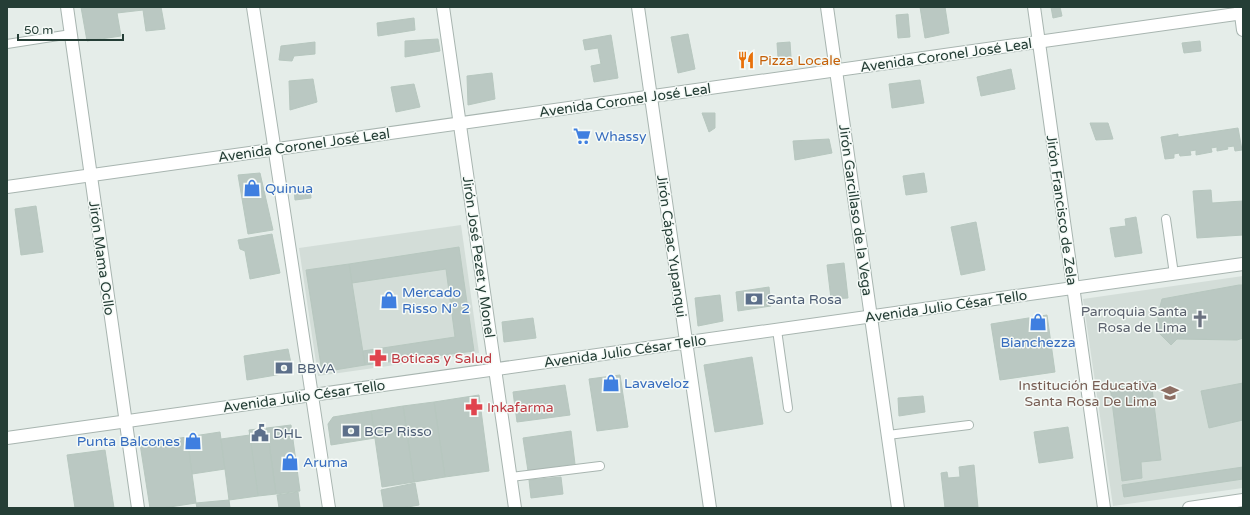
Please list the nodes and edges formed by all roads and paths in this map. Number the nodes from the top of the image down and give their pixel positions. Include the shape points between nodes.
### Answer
1 (67, 7) edge
2 (253, 7) edge
3 (443, 7) edge
4 (638, 7) edge
5 (827, 7) edge
6 (1034, 7) edge
7 (1241, 11) edge
8 (1243, 30) edge
9 (71, 34) junction
10 (1038, 42) junction
11 (7, 44) edge
12 (836, 70) junction
13 (651, 96) junction
14 (460, 123) junction
15 (275, 150) junction
16 (91, 176) junction
17 (7, 187) edge
18 (1166, 219) dead end
19 (1243, 264) edge
20 (1174, 274) junction
21 (1073, 288) junction
22 (871, 316) junction
23 (777, 330) junction
24 (686, 342) junction
25 (496, 369) junction
26 (312, 396) junction
27 (788, 408) dead end
28 (126, 422) junction
29 (969, 424) dead end
30 (888, 436) junction
31 (7, 438) edge
32 (600, 466) dead end
33 (511, 477) junction
34 (1243, 500) edge
35 (138, 508) edge
36 (329, 508) edge
37 (515, 508) edge
38 (710, 508) edge
39 (898, 508) edge
40 (1104, 508) edge
41 (1189, 508) edge

1 - 9 street, Jirón Mama Ocllo
2 - 15 street
3 - 14 street, Jirón José Pezet y Monel
4 - 13 street, Jirón Cápac Yupanqui
5 - 12 street, Jirón Garcillaso de la Vega
6 - 10 street, Jirón Francisco de Zela
7 - 8 street
7 - 10 street, Avenida Coronel José Leal
9 - 11 lane
9 - 16 street, Jirón Mama Ocllo
10 - 12 street, Avenida Coronel José Leal
10 - 21 street, Jirón Francisco de Zela
12 - 13 street, Avenida Coronel José Leal
12 - 22 street, Jirón Garcillaso de la Vega
13 - 14 street, Avenida Coronel José Leal
13 - 24 street, Jirón Cápac Yupanqui
14 - 15 street, Avenida Coronel José Leal
14 - 25 street, Jirón José Pezet y Monel
15 - 16 street, Avenida Coronel José Leal
15 - 26 street
16 - 17 street, Avenida Coronel José Leal
16 - 28 street, Jirón Mama Ocllo
18 - 20 lane
19 - 20 street, Avenida Julio César Tello
20 - 21 street, Avenida Julio César Tello
21 - 22 street, Avenida Julio César Tello
21 - 40 street, Jirón Francisco de Zela
22 - 23 street, Avenida Julio César Tello
22 - 30 street, Jirón Garcillaso de la Vega
23 - 24 street, Avenida Julio César Tello
23 - 27 lane
24 - 25 street, Avenida Julio César Tello
24 - 38 street, Jirón Cápac Yupanqui
25 - 26 street, Avenida Julio César Tello
25 - 33 street, Jirón José Pezet y Monel
26 - 28 street, Avenida Julio César Tello
26 - 36 street
28 - 31 street, Avenida Julio César Tello
28 - 35 street, Jirón Mama Ocllo
29 - 30 lane
30 - 39 street, Jirón Garcillaso de la Vega
32 - 33 lane
33 - 37 street, Jirón José Pezet y Monel
34 - 41 street

